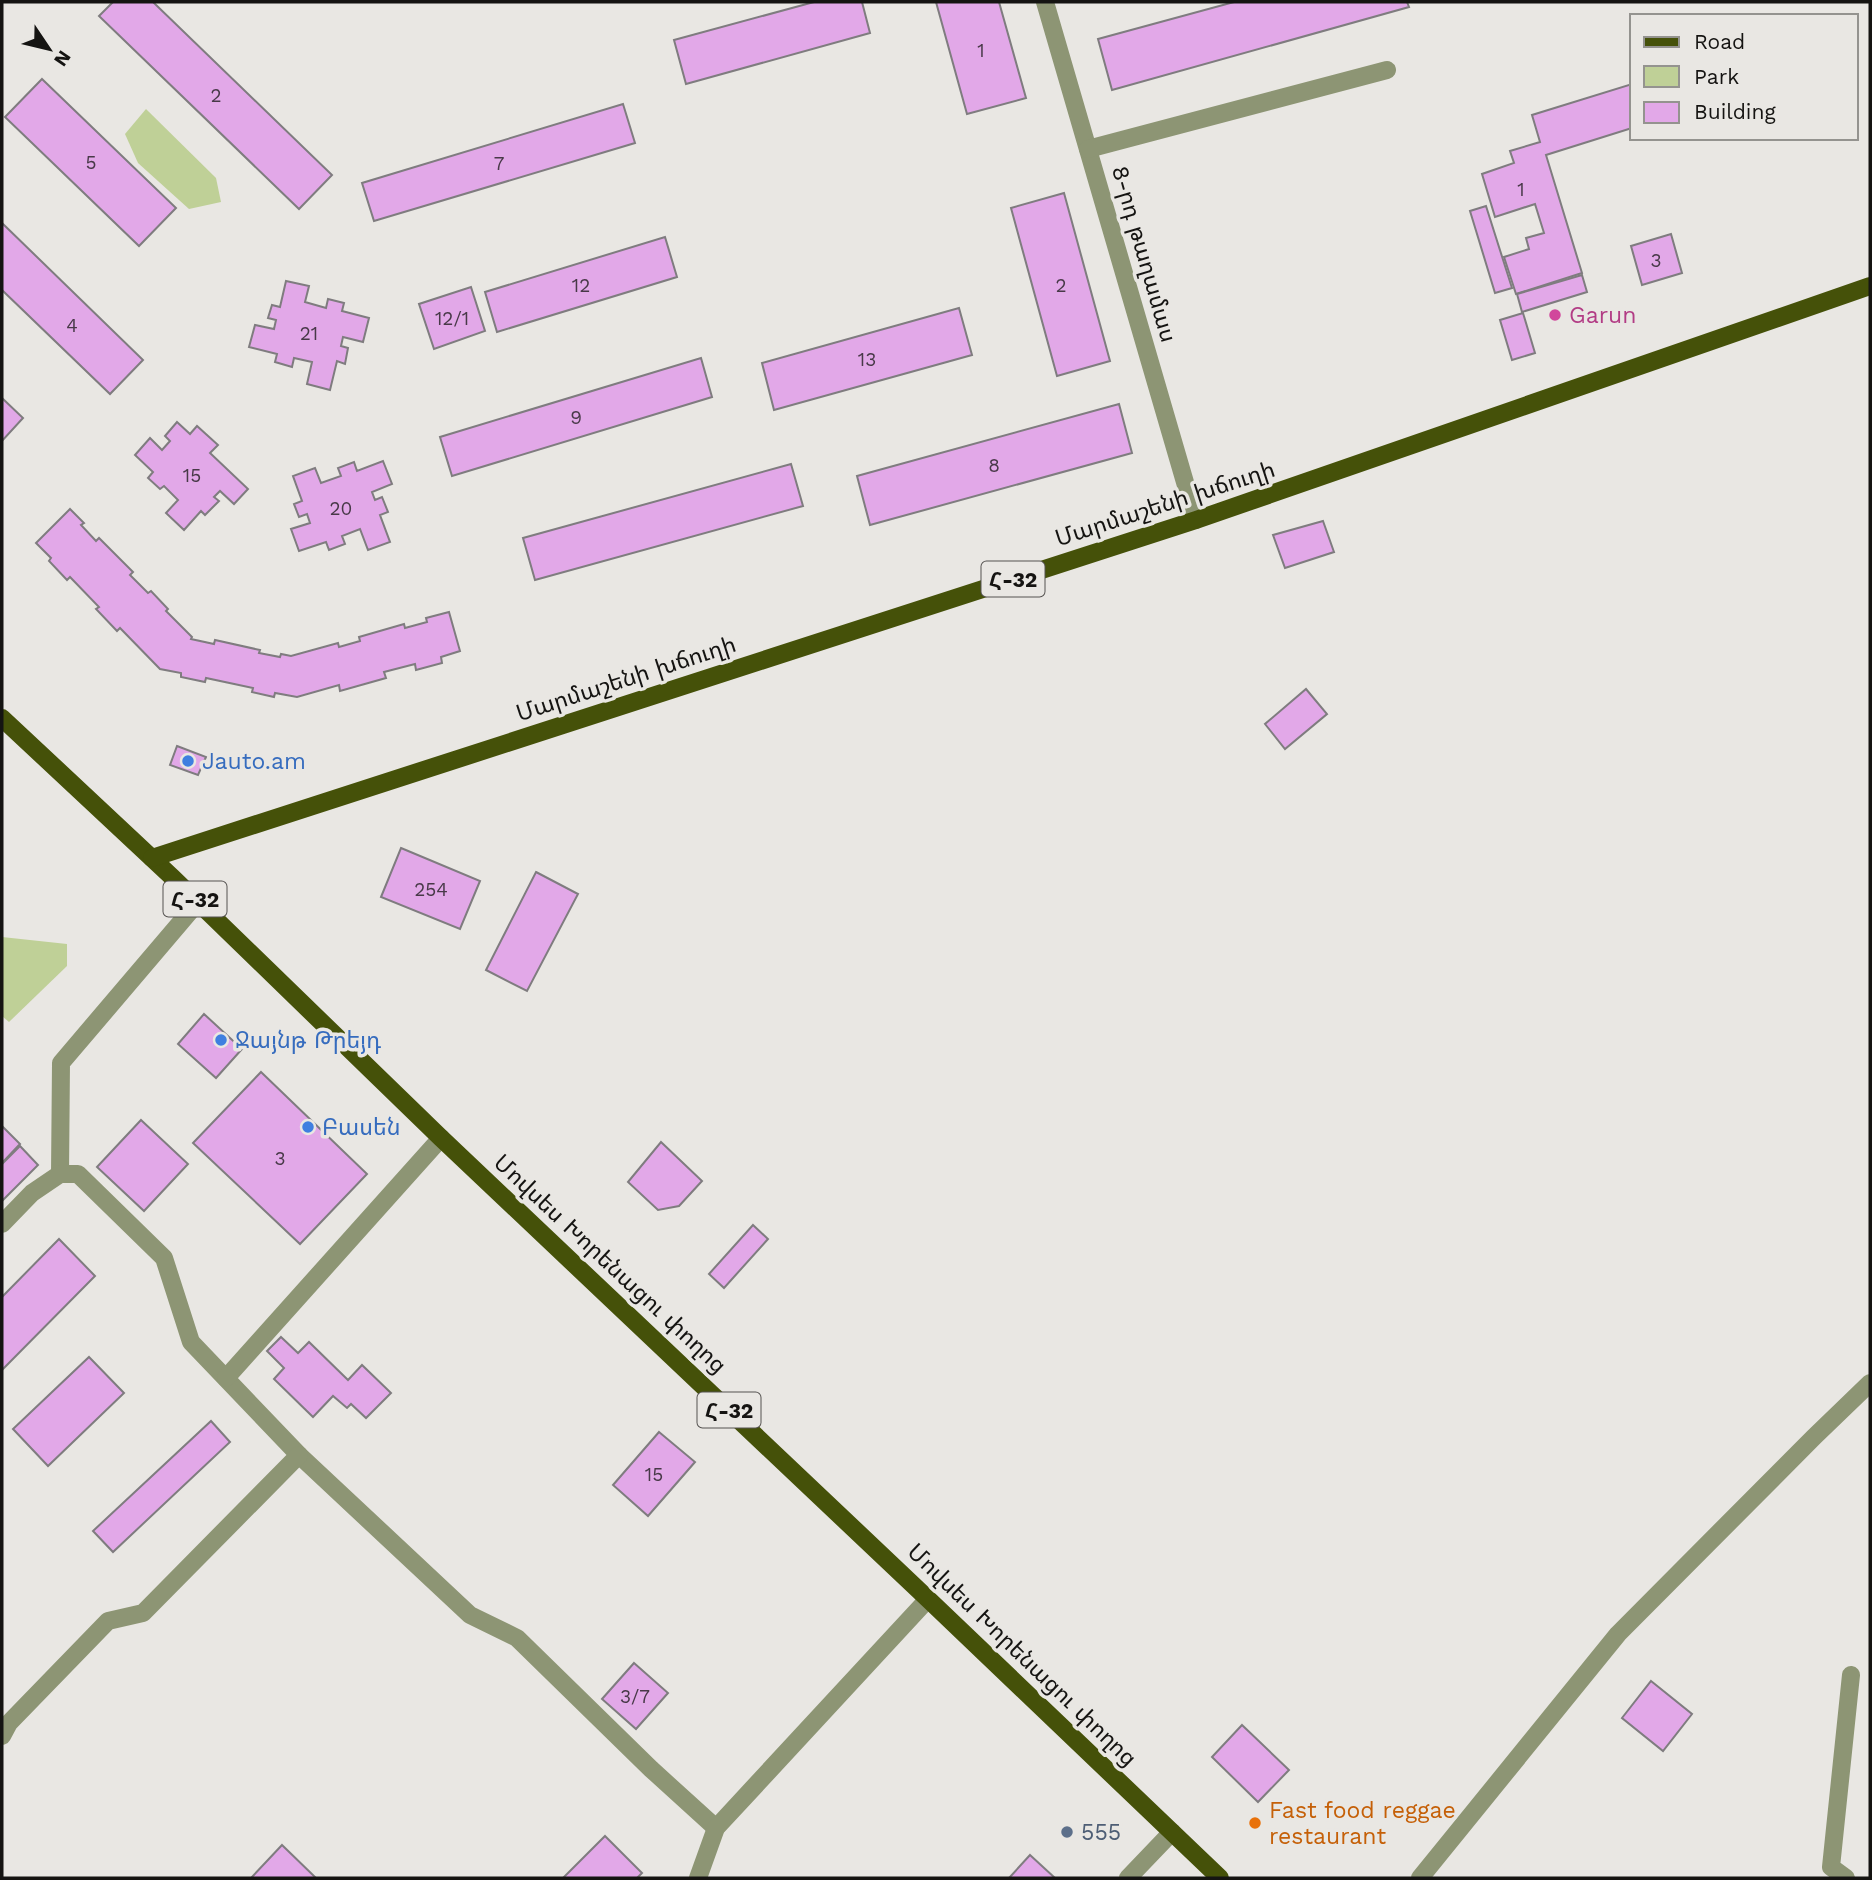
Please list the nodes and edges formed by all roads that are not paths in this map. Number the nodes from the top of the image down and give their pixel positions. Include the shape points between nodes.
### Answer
1 (1045, 2) edge
2 (1387, 70) dead end
3 (1088, 149) junction
4 (1870, 286) edge
5 (1196, 520) junction
6 (2, 718) edge
7 (152, 858) junction
8 (198, 902) junction
9 (441, 1138) junction
10 (60, 1174) junction
11 (2, 1224) edge
12 (226, 1378) junction
13 (1870, 1383) edge
14 (299, 1455) junction
15 (928, 1599) junction
16 (1851, 1675) dead end
17 (2, 1736) edge
18 (716, 1828) junction
19 (1171, 1832) junction
20 (698, 1878) edge
21 (1128, 1878) edge
22 (1220, 1878) edge
23 (1420, 1878) edge
24 (1846, 1878) edge

1 - 3 street, 8-րդ թաղամաս
2 - 3 street
3 - 5 street, 8-րդ թաղամաս
4 - 5 main road, Մարմաշենի խճուղի / Հ-32
5 - 7 main road, Մարմաշենի խճուղի / Հ-32
6 - 7 main road, Մովսես Խորենացու փողոց
7 - 8 main road, Մովսես Խորենացու փողոց / Հ-32
8 - 9 main road, Մովսես Խորենացու փողոց / Հ-32
8 - 10 street via 61,1063
9 - 12 street
9 - 15 main road, Մովսես Խորենացու փողոց / Հ-32
10 - 11 street via 32,1193
10 - 12 street via 78,1174 164,1258 191,1342
12 - 14 street
13 - 23 street via 1618,1634
14 - 17 street via 144,1613 108,1621 9,1723
14 - 18 street via 470,1615 517,1638
15 - 18 street
15 - 19 main road, Մովսես Խորենացու փողոց / Հ-32
16 - 24 street via 1830,1867
18 - 20 street
19 - 21 street
19 - 22 main road, Մովսես Խորենացու փողոց / Հ-32

